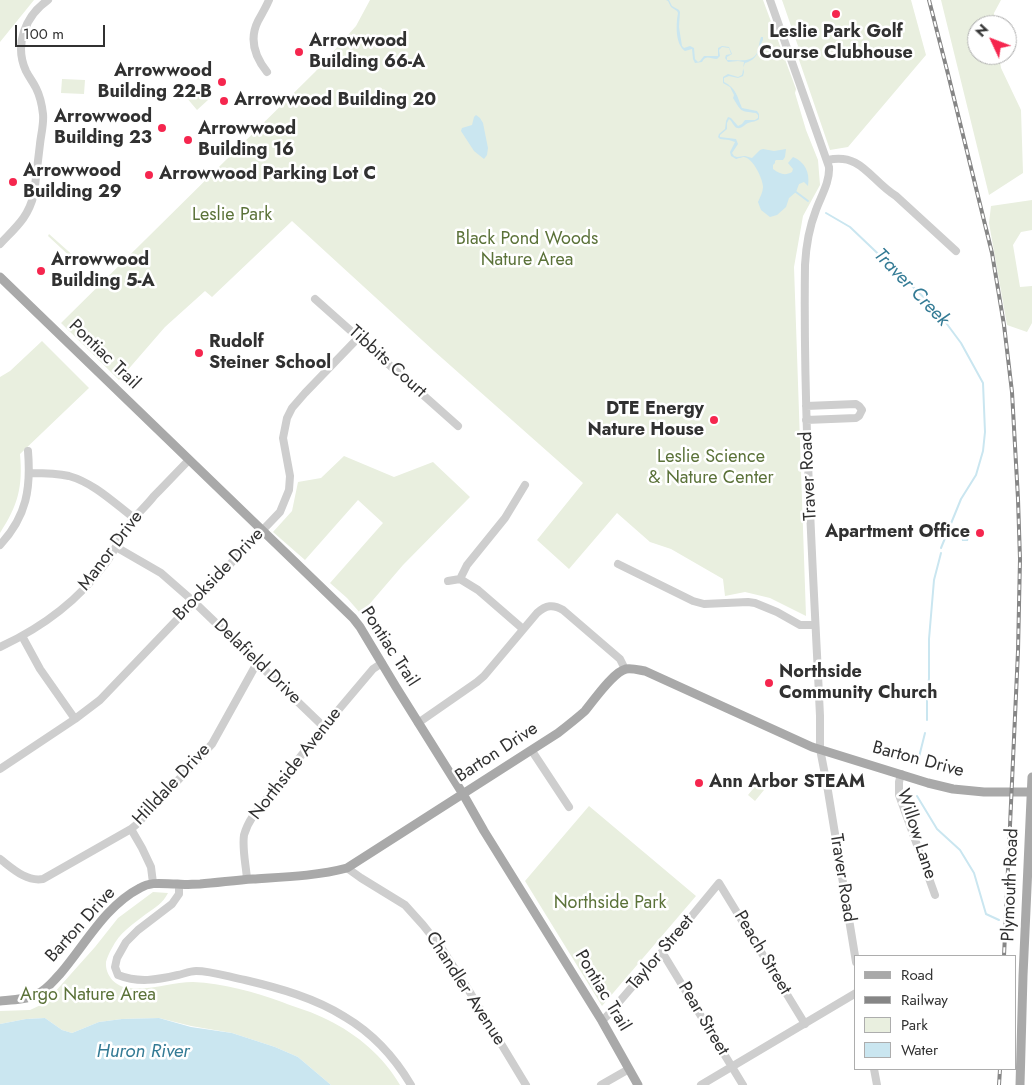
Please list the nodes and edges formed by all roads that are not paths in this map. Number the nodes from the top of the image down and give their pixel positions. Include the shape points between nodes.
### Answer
1 (48, 0) edge
2 (269, 0) edge
3 (770, 0) edge
4 (267, 72) dead end
5 (828, 160) junction
6 (0, 244) edge
7 (956, 251) dead end
8 (0, 277) edge
9 (315, 299) dead end
10 (359, 337) junction
11 (806, 406) junction
12 (806, 420) junction
13 (458, 426) dead end
14 (28, 451) dead end
15 (189, 460) junction
16 (30, 473) junction
17 (525, 485) dead end
18 (134, 518) junction
19 (263, 530) junction
20 (0, 545) edge
21 (116, 547) junction
22 (618, 564) dead end
23 (460, 579) junction
24 (448, 582) dead end
25 (194, 601) junction
26 (815, 625) junction
27 (523, 629) junction
28 (22, 636) junction
29 (0, 647) edge
30 (257, 663) junction
31 (382, 663) junction
32 (625, 669) junction
33 (75, 719) junction
34 (418, 723) junction
35 (324, 727) junction
36 (820, 749) junction
37 (532, 751) junction
38 (0, 769) edge
39 (901, 774) junction
40 (1032, 777) edge
41 (1031, 792) edge
42 (463, 794) junction
43 (568, 807) dead end
44 (131, 829) junction
45 (0, 859) edge
46 (347, 868) junction
47 (247, 879) junction
48 (1030, 880) edge
49 (153, 883) junction
50 (719, 883) joint
51 (179, 885) junction
52 (936, 895) dead end
53 (662, 952) junction
54 (855, 955) edge
55 (854, 993) edge
56 (0, 1001) edge
57 (602, 1021) junction
58 (804, 1024) junction
59 (732, 1067) junction
60 (629, 1069) junction
61 (874, 1070) edge
62 (411, 1085) edge
63 (526, 1085) edge
64 (601, 1085) edge
65 (638, 1085) edge
66 (701, 1085) edge
67 (743, 1085) edge
68 (877, 1085) edge
69 (1020, 1085) edge

1 - 6 street via 33,14 22,42 24,65 38,93 43,116 34,194 26,216
2 - 4 street via 254,35 256,55
3 - 5 street, Traver Road
5 - 7 street via 843,159 857,163
5 - 11 street, Traver Road via 829,179 807,243
8 - 15 main road, Pontiac Trail
9 - 10 street, Tibbits Court
10 - 13 street, Tibbits Court
10 - 19 street, Brookside Drive via 292,408 287,418 283,438 290,476 289,490 280,512
11 - 12 street, Traver Road
11 - 12 street via 856,404 862,410 856,418
12 - 26 street, Traver Road
14 - 16 street
15 - 18 street, Manor Drive
15 - 19 main road, Pontiac Trail
16 - 18 street via 62,475 82,481
16 - 20 street via 23,510
17 - 23 street via 505,518 466,565
18 - 21 street, Manor Drive
19 - 25 street, Brookside Drive
19 - 31 main road, Pontiac Trail via 354,618
21 - 25 street, Delafield Drive via 161,573
21 - 28 street, Manor Drive via 92,581 73,600
22 - 26 street via 693,601 704,604 755,603 800,624
23 - 24 street
23 - 27 street via 478,590
25 - 30 street, Delafield Drive
25 - 33 street, Brookside Drive via 111,689
26 - 36 street, Traver Road
27 - 32 street via 544,608 557,607 620,659
27 - 34 street via 484,676
28 - 29 street, Manor Drive
28 - 33 street via 40,669
30 - 35 street, Delafield Drive
30 - 44 street, Hilldale Drive via 212,744
31 - 34 main road, Pontiac Trail
31 - 35 street, Northside Avenue via 373,669
32 - 36 main road, Barton Drive via 645,671
32 - 37 main road, Barton Drive via 570,725
33 - 38 street, Brookside Drive
34 - 42 main road, Pontiac Trail
35 - 47 street, Northside Avenue via 252,816 244,835
36 - 39 main road, Barton Drive
36 - 54 street, Traver Road
37 - 42 main road, Barton Drive
37 - 43 street
39 - 41 main road, Barton Drive via 968,791
39 - 52 street, Willow Lane via 898,782 900,795
40 - 41 main road, Plymouth Road
41 - 48 main road, Plymouth Road
42 - 46 main road, Barton Drive
42 - 57 main road, Pontiac Trail
44 - 45 street, Hilldale Drive via 42,879 27,878
44 - 49 street via 151,867
46 - 47 main road, Barton Drive
46 - 63 street, Chandler Avenue via 405,905 423,925 457,971
47 - 51 main road, Barton Drive
48 - 69 main road, Plymouth Road
49 - 51 main road, Barton Drive
49 - 56 main road, Barton Drive via 134,891 111,911 41,992
50 - 53 street, Taylor Street
50 - 58 street, Peach Street
51 - 62 street via 179,894 172,904 126,942 117,958 115,967 118,975 145,981 195,971 259,983 310,999 344,1016 369,1035 398,1065
53 - 57 street, Taylor Street
53 - 59 street, Pear Street
55 - 58 street
57 - 60 main road, Pontiac Trail
58 - 59 street
59 - 66 street
59 - 67 street, Pear Street
60 - 64 street
60 - 65 main road, Pontiac Trail
61 - 68 street

